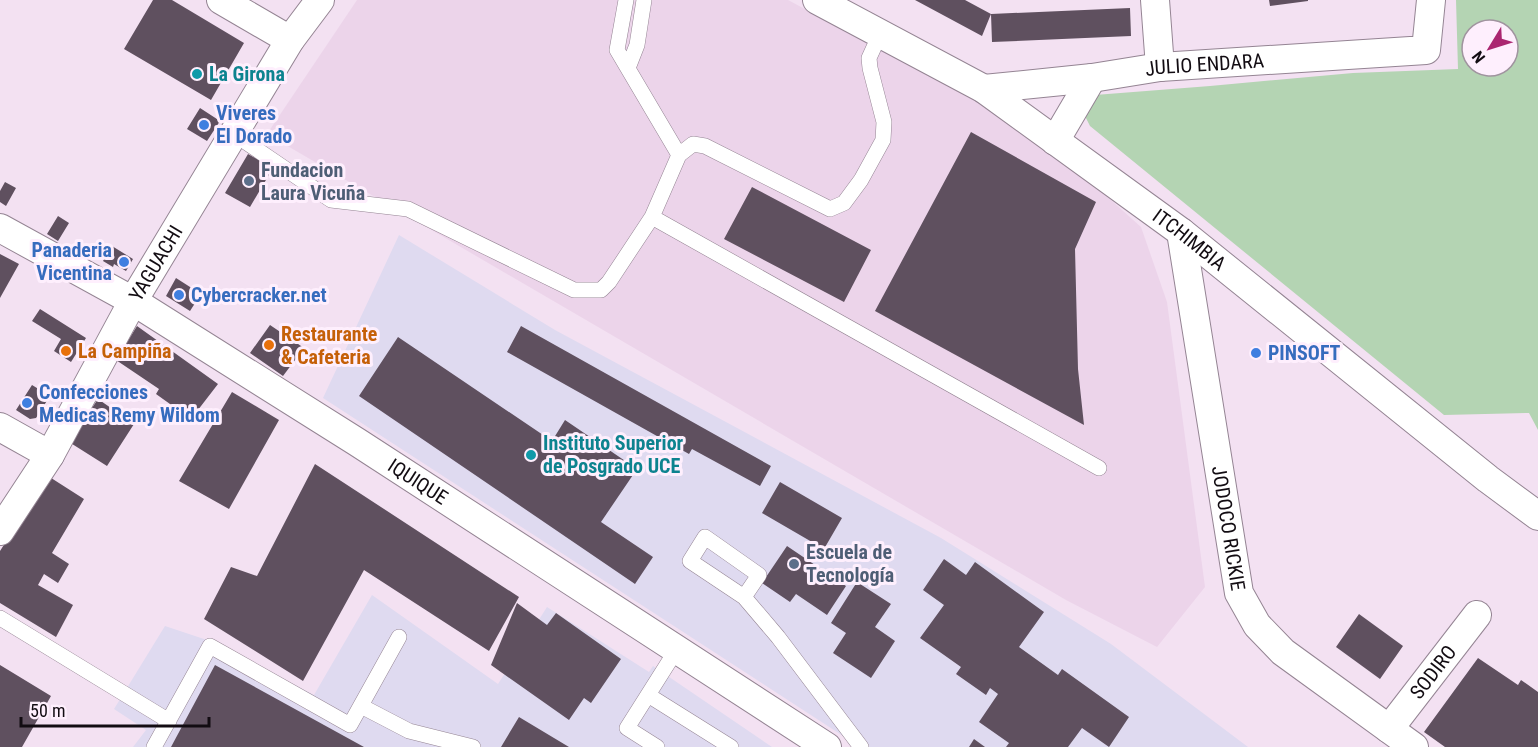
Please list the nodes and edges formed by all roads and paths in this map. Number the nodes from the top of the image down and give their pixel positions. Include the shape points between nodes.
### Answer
1 (221, 0) edge
2 (320, 0) edge
3 (626, 0) edge
4 (644, 0) edge
5 (817, 0) edge
6 (1155, 0) edge
7 (1431, 0) edge
8 (880, 34) junction
9 (290, 40) junction
10 (1160, 67) junction
11 (628, 68) junction
12 (1092, 78) junction
13 (984, 89) junction
14 (234, 134) junction
15 (1055, 141) junction
16 (679, 155) junction
17 (652, 218) junction
18 (0, 228) edge
19 (1181, 232) junction
20 (134, 302) junction
21 (0, 427) edge
22 (50, 455) junction
23 (1099, 468) dead end
24 (1538, 516) edge
25 (0, 531) edge
26 (744, 597) dead end
27 (1477, 615) dead end
28 (0, 618) edge
29 (399, 637) dead end
30 (677, 649) junction
31 (648, 695) junction
32 (361, 706) junction
33 (169, 721) junction
34 (1389, 729) junction
35 (826, 746) edge
36 (154, 747) edge
37 (473, 747) edge
38 (657, 747) edge
39 (731, 747) edge
40 (861, 747) edge
41 (1414, 747) edge

1 - 9 street
2 - 9 street, YAGUACHI
3 - 11 lane via 617,50
4 - 11 lane via 637,45
5 - 8 street, ITCHIMBIA
6 - 10 street
7 - 10 street, JULIO ENDARA via 1426,50
8 - 13 street, ITCHIMBIA
8 - 16 lane via 869,58 884,122 883,140 844,202 830,209 705,146 693,144
9 - 14 street, YAGUACHI
10 - 12 street, JULIO ENDARA
11 - 16 lane
12 - 13 street, JULIO ENDARA
12 - 15 street
13 - 15 street, ITCHIMBIA
14 - 17 lane via 331,200 408,209 574,290 601,290
14 - 20 street, YAGUACHI
15 - 19 street, ITCHIMBIA
16 - 17 lane
17 - 23 lane
18 - 20 street, IQUIQUE
19 - 24 street, ITCHIMBIA
19 - 34 street, JODOCO RICKIE via 1239,593 1257,625 1283,652
20 - 22 street, YAGUACHI
20 - 30 street, IQUIQUE
21 - 22 street
22 - 25 street, YAGUACHI
26 - 40 lane
27 - 34 street, SODIRO
28 - 33 lane
29 - 32 lane
30 - 31 lane
30 - 35 street, IQUIQUE
31 - 38 lane via 627,728
31 - 39 lane
32 - 33 lane via 350,725 210,646
32 - 37 lane via 409,731
33 - 36 lane
34 - 41 street, JODOCO RICKIE

